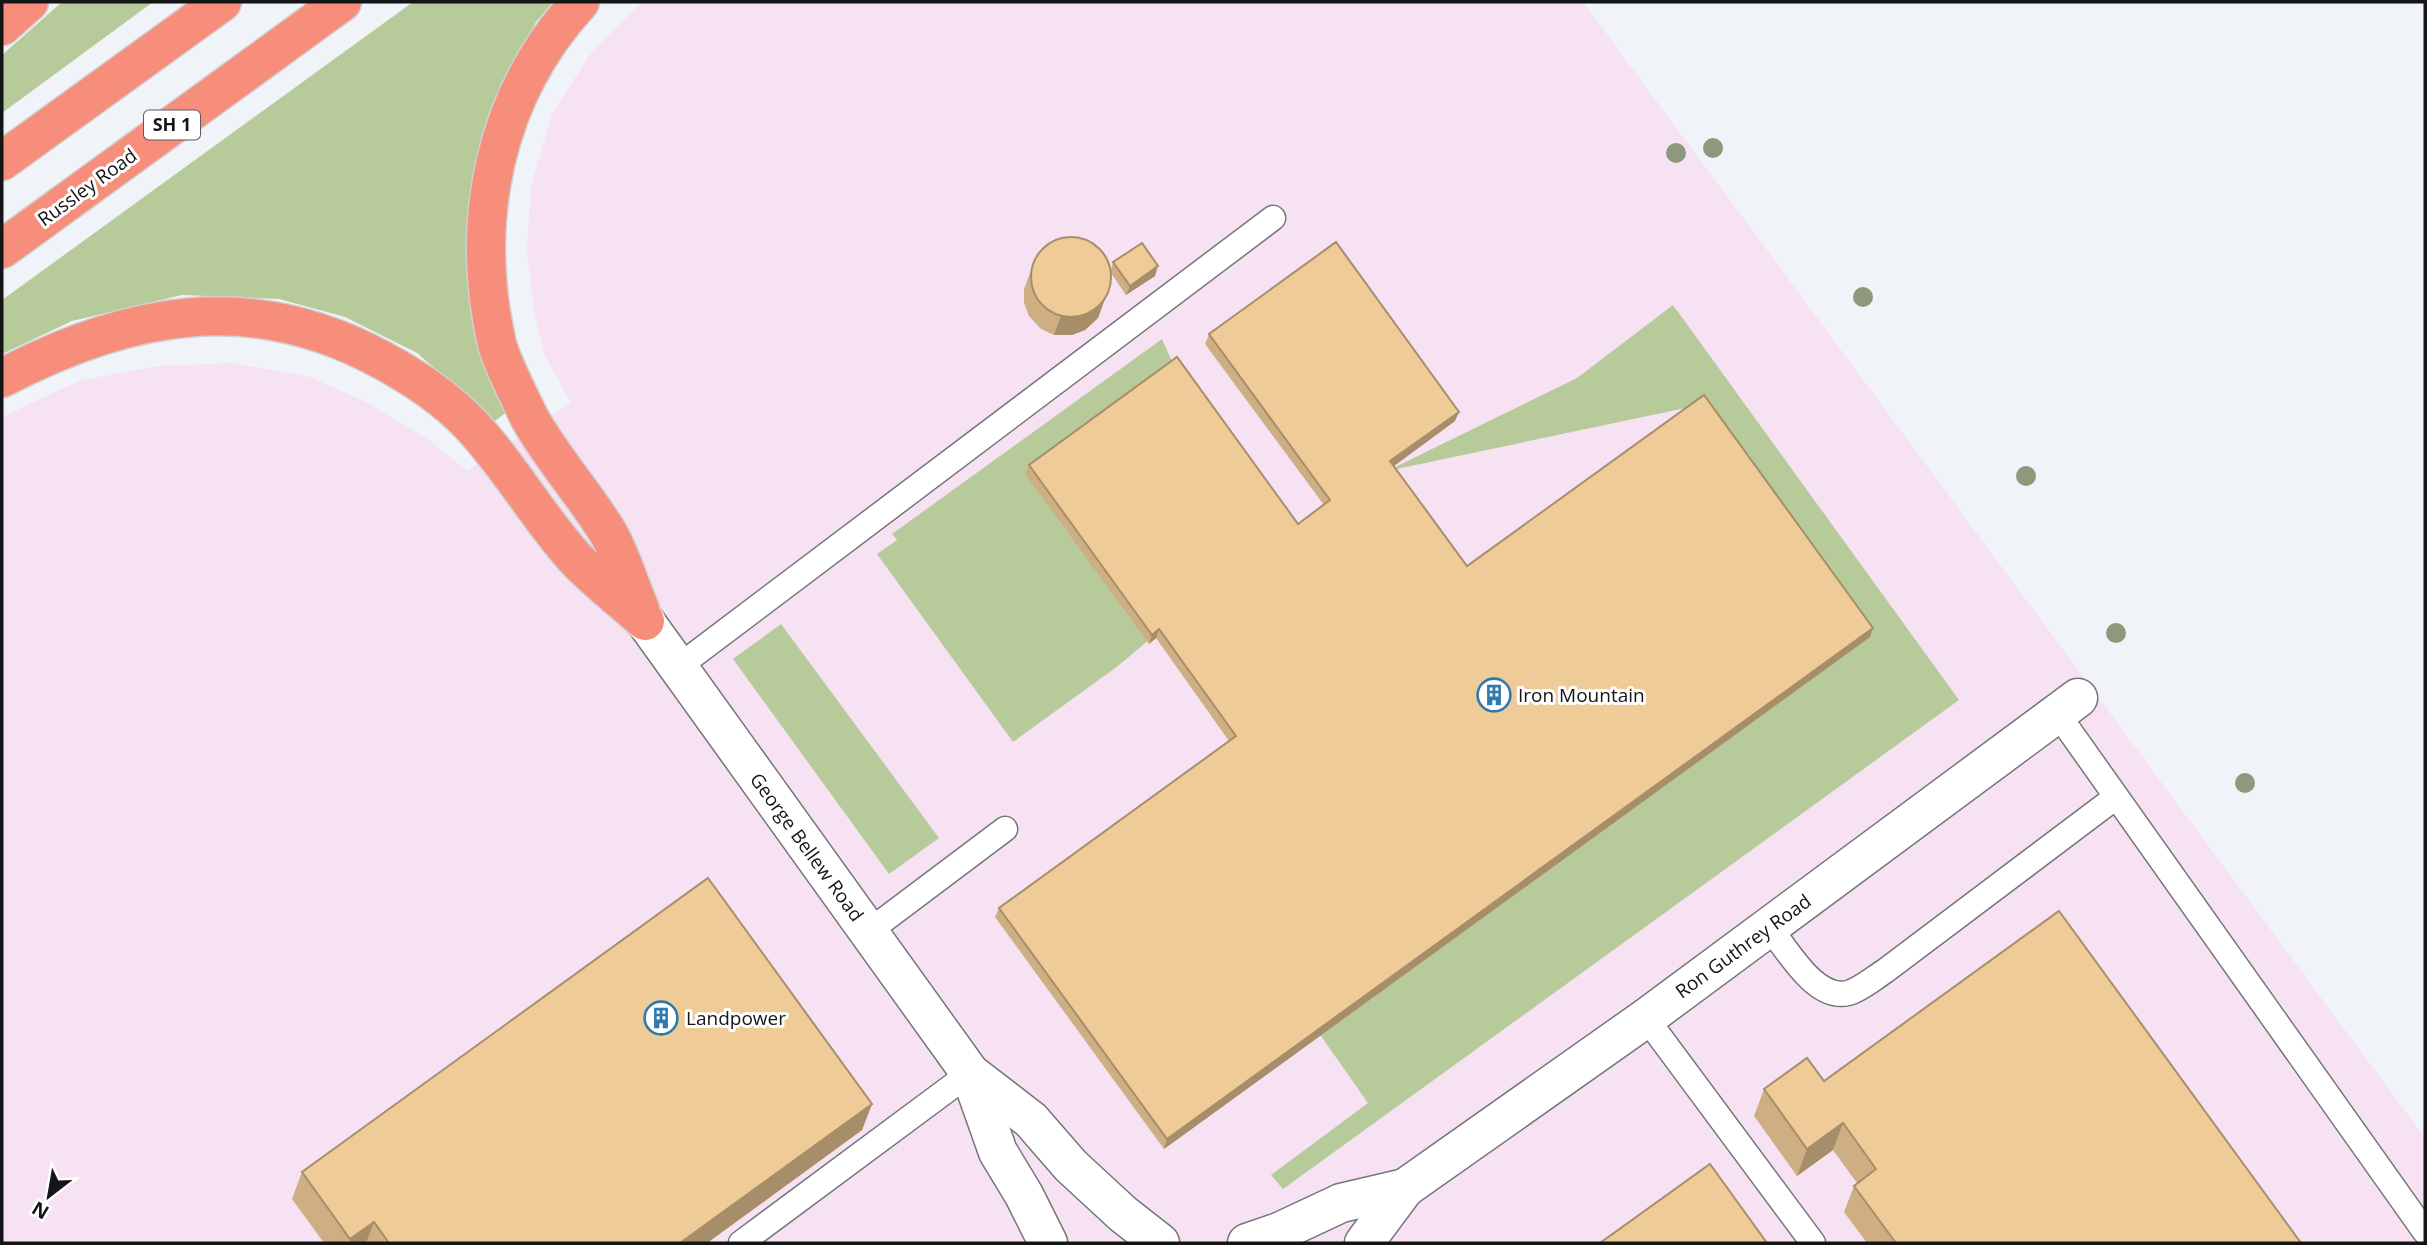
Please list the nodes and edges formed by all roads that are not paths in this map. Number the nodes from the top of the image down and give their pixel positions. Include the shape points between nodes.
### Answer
1 (29, 2) edge
2 (222, 2) edge
3 (342, 2) edge
4 (580, 2) edge
5 (2, 26) edge
6 (2, 161) edge
7 (1273, 218) dead end
8 (2, 249) edge
9 (2, 378) edge
10 (645, 621) junction
11 (678, 667) junction
12 (2068, 706) joint
13 (2116, 797) junction
14 (1005, 829) dead end
15 (1769, 927) junction
16 (868, 932) junction
17 (1646, 1018) junction
18 (970, 1073) junction
19 (1405, 1188) junction
20 (2425, 1232) edge
21 (741, 1243) edge
22 (1048, 1243) edge
23 (1160, 1243) edge
24 (1247, 1243) edge
25 (1364, 1243) edge
26 (1813, 1243) edge

1 - 5 highway
2 - 6 highway
3 - 8 highway, Russley Road / SH 1
4 - 10 highway via 558,26 523,82 500,139 488,200 486,275 498,346 529,417 608,533
7 - 11 lane
9 - 10 highway via 88,338 153,320 217,315 252,318 287,322 348,342 412,377 469,423 575,558
10 - 11 street, George Bellew Road
11 - 16 street, George Bellew Road
12 - 13 lane
12 - 15 street, Ron Guthrey Road
13 - 15 lane via 1850,993 1833,995 1813,982
13 - 20 lane
14 - 16 lane
15 - 17 street, Ron Guthrey Road
16 - 18 street, George Bellew Road
17 - 19 street, Ron Guthrey Road
17 - 26 lane
18 - 21 lane
18 - 22 street, George Bellew Road via 998,1152
18 - 23 street, George Bellew Road via 1031,1119 1072,1166
19 - 24 street, Ron Guthrey Road via 1341,1203
19 - 25 street, Ron Guthrey Road

